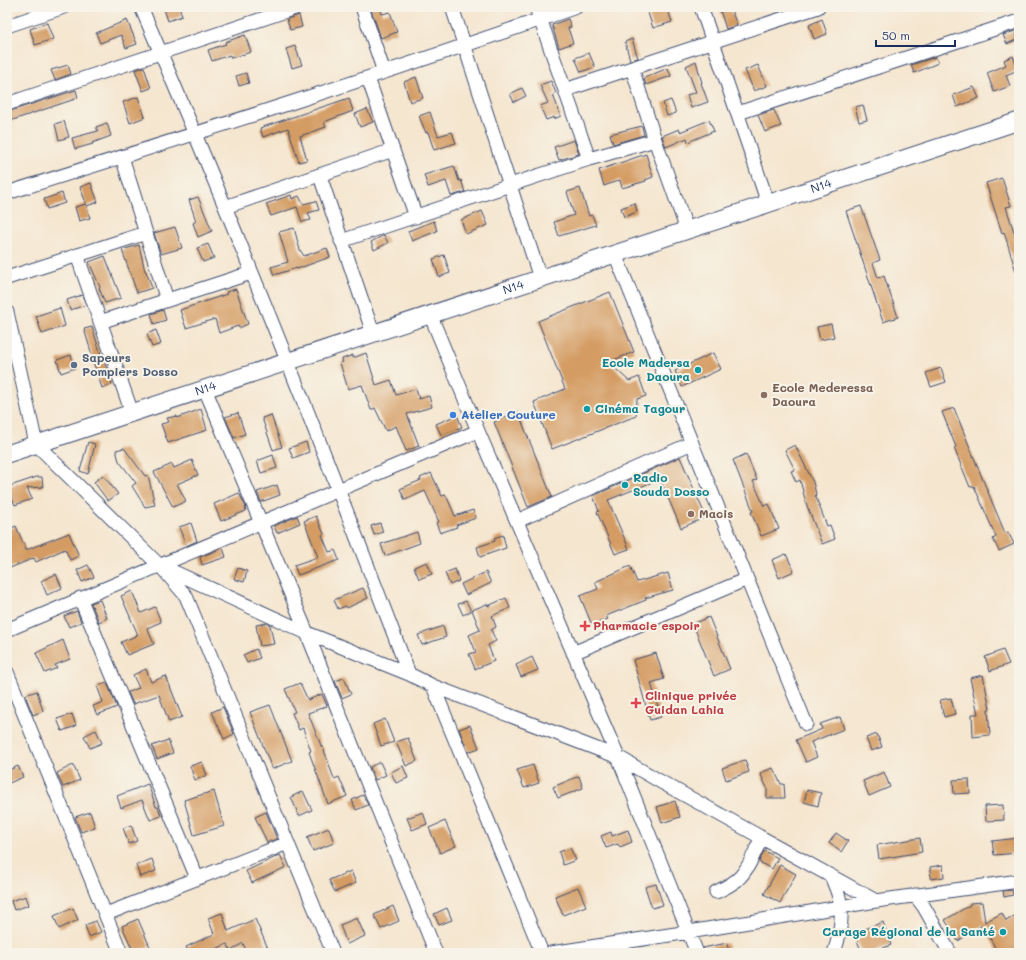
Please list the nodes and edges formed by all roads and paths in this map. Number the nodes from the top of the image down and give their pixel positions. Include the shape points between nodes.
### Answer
1 (64, 7) edge
2 (141, 7) edge
3 (362, 7) edge
4 (452, 7) edge
5 (536, 7) edge
6 (576, 7) edge
7 (702, 7) edge
8 (818, 7) edge
9 (290, 8) edge
10 (540, 20) junction
11 (1019, 22) edge
12 (7, 26) edge
13 (713, 41) junction
14 (465, 46) junction
15 (161, 54) junction
16 (632, 68) junction
17 (384, 72) junction
18 (368, 78) junction
19 (565, 90) junction
20 (7, 104) edge
21 (738, 113) junction
22 (1019, 121) edge
23 (195, 134) junction
24 (655, 140) junction
25 (393, 150) junction
26 (122, 157) junction
27 (589, 159) junction
28 (320, 176) junction
29 (510, 186) junction
30 (7, 193) edge
31 (768, 203) junction
32 (225, 207) junction
33 (416, 217) junction
34 (687, 230) junction
35 (146, 233) junction
36 (342, 241) junction
37 (615, 254) junction
38 (77, 255) junction
39 (251, 273) junction
40 (7, 278) edge
41 (540, 278) junction
42 (167, 300) junction
43 (7, 312) edge
44 (430, 314) junction
45 (100, 322) junction
46 (373, 333) junction
47 (287, 362) junction
48 (205, 389) junction
49 (132, 413) junction
50 (478, 431) junction
51 (692, 443) junction
52 (36, 444) junction
53 (7, 454) edge
54 (339, 491) junction
55 (517, 521) junction
56 (261, 523) junction
57 (159, 565) junction
58 (747, 580) junction
59 (80, 598) junction
60 (7, 630) edge
61 (307, 633) junction
62 (573, 653) junction
63 (7, 672) edge
64 (409, 674) junction
65 (433, 686) junction
66 (806, 724) dead end
67 (618, 757) junction
68 (762, 838) junction
69 (288, 842) junction
70 (831, 876) junction
71 (197, 878) junction
72 (1019, 881) edge
73 (716, 892) dead end
74 (916, 895) junction
75 (876, 901) junction
76 (841, 906) junction
77 (106, 914) junction
78 (689, 932) junction
79 (121, 953) edge
80 (333, 953) edge
81 (436, 953) edge
82 (542, 953) edge
83 (551, 953) edge
84 (697, 953) edge
85 (834, 953) edge
86 (950, 953) edge

1 - 12 street
2 - 15 street
3 - 17 street
4 - 14 street
5 - 10 street
6 - 10 street
7 - 13 street
8 - 13 street
9 - 15 street
10 - 14 street
10 - 19 street
11 - 21 street
13 - 16 street
13 - 21 street
14 - 17 street
14 - 29 street
15 - 20 street
15 - 23 street
16 - 19 street
16 - 24 street
17 - 18 street
18 - 23 street
18 - 25 street
19 - 27 street
21 - 31 street
22 - 31 main road, N14
23 - 26 street
23 - 32 street
24 - 27 street
24 - 34 street
25 - 28 street
25 - 33 street
26 - 30 street
26 - 35 street
27 - 29 street
28 - 32 street
28 - 36 street
29 - 33 street
29 - 41 street
31 - 34 main road, N14
32 - 39 street
33 - 36 street
34 - 37 main road, N14
35 - 38 street
35 - 42 street
36 - 46 street
37 - 41 main road, N14
37 - 51 street
38 - 40 street
38 - 45 street
39 - 42 street
39 - 47 street
41 - 44 main road, N14
42 - 45 street
43 - 52 street
44 - 46 main road, N14
44 - 50 street
45 - 49 street
46 - 47 main road, N14
47 - 48 main road, N14
47 - 54 street
48 - 49 main road, N14
48 - 56 street
49 - 52 main road, N14
50 - 54 street
50 - 55 street
51 - 55 street
51 - 58 street
52 - 53 main road, N14
52 - 57 street
54 - 56 street
54 - 64 street
55 - 62 street
56 - 57 street
56 - 61 street
57 - 59 street
57 - 61 street
57 - 69 street via 186,596
58 - 62 street
58 - 66 street
59 - 60 street
59 - 71 street
61 - 64 street
61 - 81 street
62 - 67 street
63 - 77 street
64 - 65 street
65 - 67 street
65 - 82 street
67 - 68 street
67 - 78 street
68 - 70 street
68 - 73 street via 741,877
69 - 71 street
69 - 80 street
70 - 75 street
70 - 76 street
71 - 77 street
72 - 74 street
74 - 75 street
74 - 86 street
75 - 76 street
76 - 78 street
76 - 85 street via 840,935
77 - 79 street
78 - 83 street
78 - 84 street

